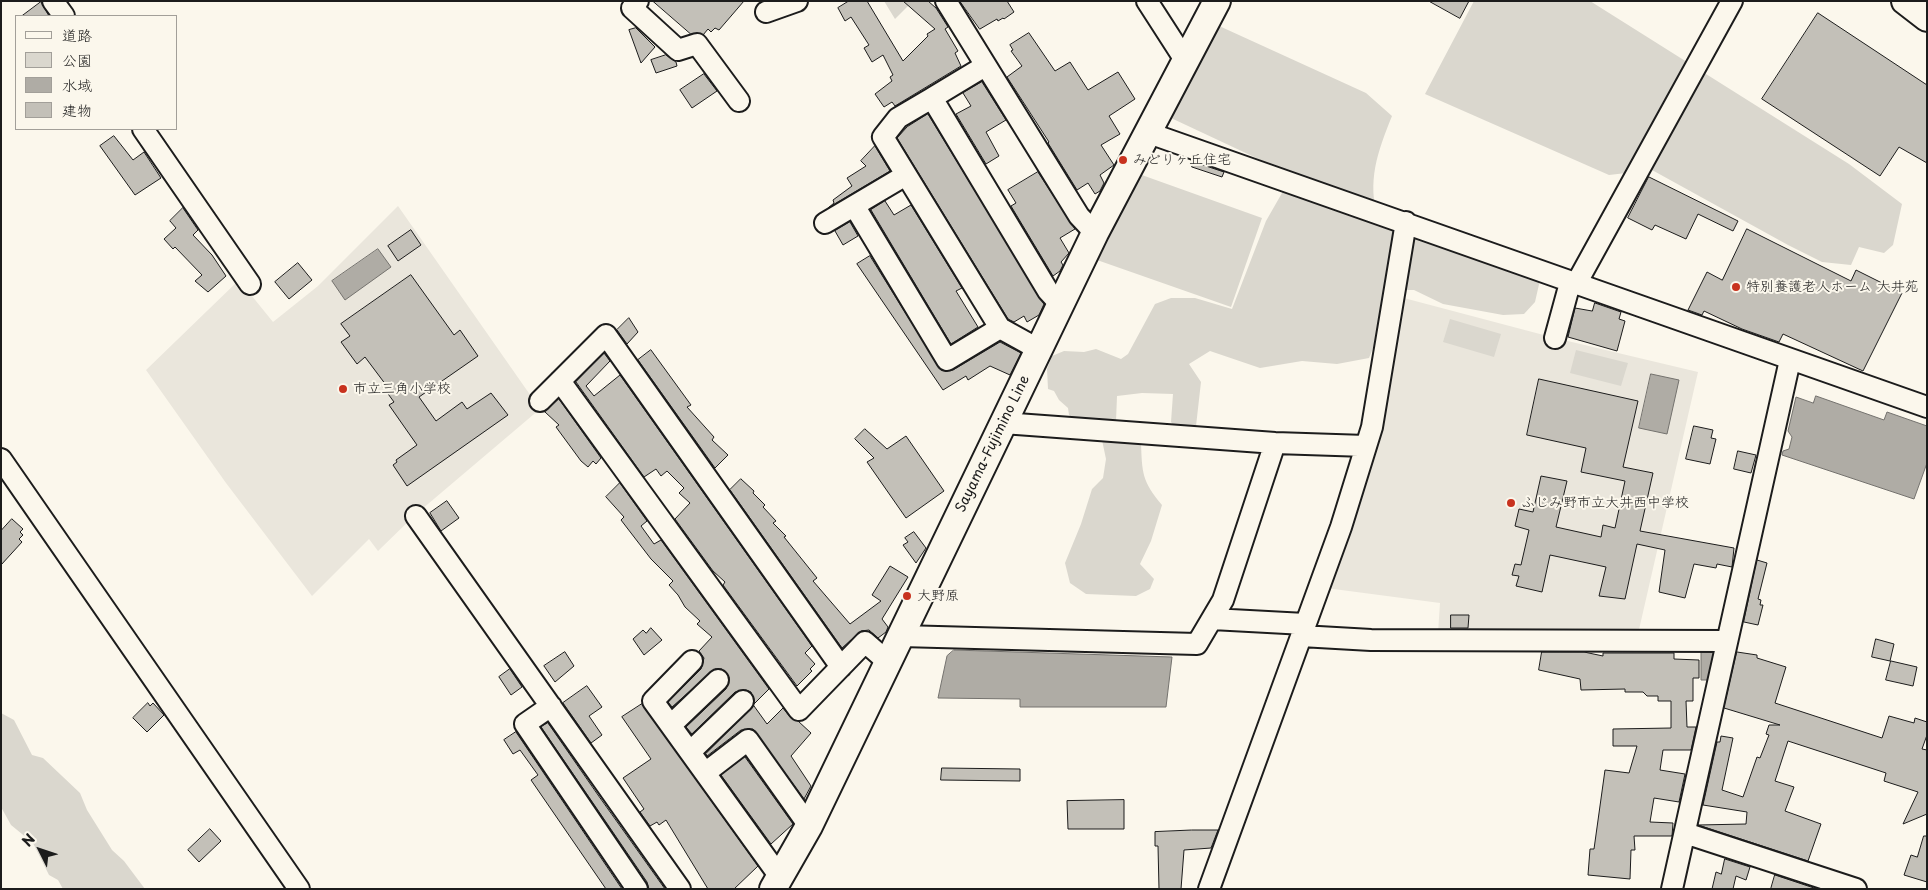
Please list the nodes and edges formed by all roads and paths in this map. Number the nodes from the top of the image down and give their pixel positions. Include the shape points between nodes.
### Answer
1 (53, 1) edge
2 (638, 1) edge
3 (797, 1) edge
4 (946, 1) edge
5 (1147, 1) edge
6 (1217, 1) edge
7 (1732, 1) edge
8 (1905, 1) edge
9 (766, 12) dead end
10 (63, 15) edge
11 (1927, 18) edge
12 (1185, 60) junction
13 (985, 66) junction
14 (932, 98) junction
15 (739, 100) dead end
16 (144, 130) edge
17 (1146, 132) junction
18 (906, 175) junction
19 (855, 207) junction
20 (1406, 222) junction
21 (825, 223) dead end
22 (1095, 233) junction
23 (250, 284) dead end
24 (1573, 284) junction
25 (1060, 304) junction
26 (1000, 328) junction
27 (1555, 338) dead end
28 (1038, 349) junction
29 (1790, 360) junction
30 (560, 381) junction
31 (540, 401) dead end
32 (1927, 406) edge
33 (1003, 423) junction
34 (1276, 443) junction
35 (1366, 446) junction
36 (1, 459) edge
37 (416, 516) dead end
38 (1212, 619) junction
39 (1303, 630) junction
40 (901, 636) junction
41 (1726, 641) junction
42 (692, 661) dead end
43 (889, 663) junction
44 (841, 667) junction
45 (718, 680) dead end
46 (743, 702) dead end
47 (551, 706) junction
48 (670, 725) junction
49 (690, 752) junction
50 (705, 773) junction
51 (809, 826) junction
52 (1685, 833) junction
53 (776, 883) edge
54 (299, 889) edge
55 (638, 889) edge
56 (680, 889) edge
57 (1209, 889) edge
58 (1672, 889) edge
59 (1856, 889) edge

1 - 10 street
2 - 15 street via 632,8 678,50 698,44
3 - 9 street
4 - 13 street
5 - 12 street
6 - 12 main road, Sayama-Fujimino Line
7 - 24 street
8 - 11 main road
12 - 17 main road, Sayama-Fujimino Line
13 - 14 street
13 - 22 street via 1079,216
14 - 18 street via 898,118 884,137
14 - 25 street via 1048,291
16 - 23 street
17 - 20 street
17 - 22 main road, Sayama-Fujimino Line
18 - 19 street
18 - 26 street
19 - 21 street
19 - 26 street via 947,360
20 - 24 street
20 - 35 street via 1372,427
22 - 25 main road, Sayama-Fujimino Line
24 - 27 street
24 - 29 street
25 - 28 main road, Sayama-Fujimino Line
26 - 28 street
28 - 33 main road, Sayama-Fujimino Line
29 - 32 street
29 - 41 street
30 - 31 street
30 - 44 street via 798,710
30 - 44 street via 606,336
33 - 34 street
33 - 40 main road, Sayama-Fujimino Line
34 - 35 street
34 - 38 street via 1223,600
35 - 39 street via 1341,527
36 - 54 street
37 - 47 street
38 - 39 street
38 - 40 street via 1197,644
39 - 41 street via 1398,641
39 - 57 street
40 - 43 main road, Sayama-Fujimino Line
41 - 52 street
42 - 48 street via 653,701
43 - 44 street via 865,642
43 - 51 main road, Sayama-Fujimino Line
45 - 48 street
46 - 49 street
47 - 55 street via 525,724
47 - 56 street
48 - 49 street
49 - 50 street
50 - 51 street via 748,740
50 - 53 street
51 - 53 main road, Sayama-Fujimino Line
52 - 58 street
52 - 59 street

